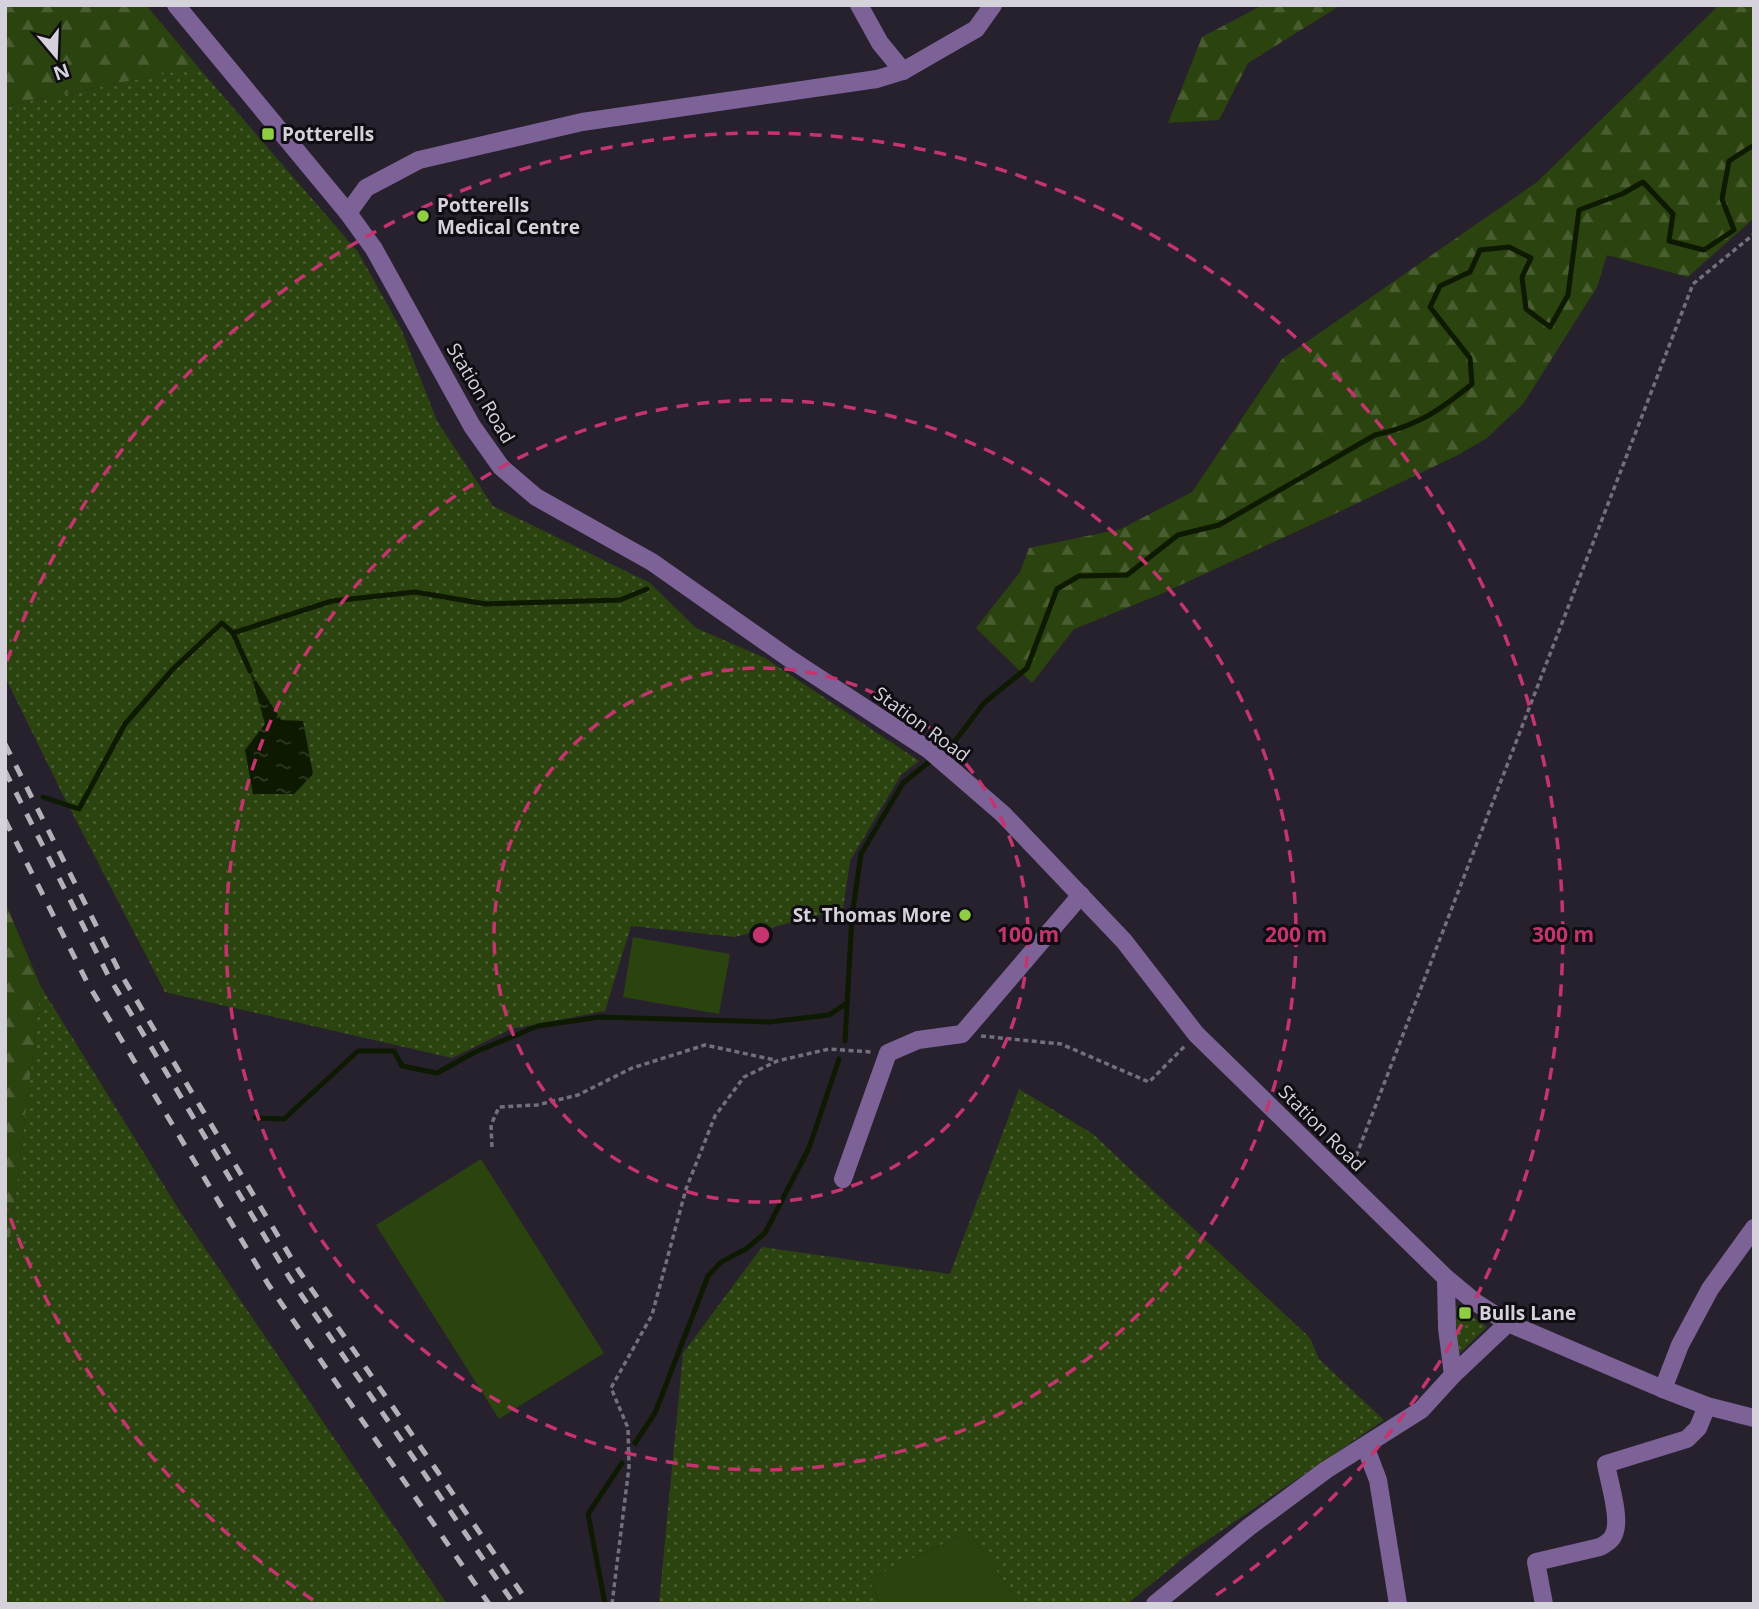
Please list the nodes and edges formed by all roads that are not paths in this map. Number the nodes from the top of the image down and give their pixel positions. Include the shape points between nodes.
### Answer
1 (176, 5) edge
2 (859, 5) edge
3 (993, 5) edge
4 (903, 71) junction
5 (348, 213) junction
6 (1081, 895) junction
7 (843, 1180) dead end
8 (1754, 1228) edge
9 (1446, 1278) junction
10 (1508, 1323) junction
11 (1453, 1375) junction
12 (1663, 1389) junction
13 (1707, 1406) junction
14 (1754, 1418) edge
15 (1365, 1446) junction
16 (1155, 1604) edge
17 (1398, 1604) edge
18 (1545, 1604) edge

1 - 5 street, Station Road
2 - 4 street via 880,43
3 - 4 street via 976,29
4 - 5 street via 877,79 582,122 419,160 366,188
5 - 6 street, Station Road via 374,249 472,426 501,467 536,497 652,562 935,755 1003,814
6 - 7 street via 962,1034 918,1040 888,1053
6 - 9 street, Station Road via 1124,941 1196,1034
8 - 12 street via 1710,1289
9 - 10 street, Station Road
9 - 11 street
10 - 11 street
10 - 12 street, Station Road
11 - 15 street via 1421,1410
12 - 13 street, Station Road
13 - 14 street, Station Road
13 - 18 street via 1698,1428 1687,1439 1606,1465 1615,1531 1600,1547 1536,1562
15 - 16 street via 1249,1527
15 - 17 street via 1378,1480

